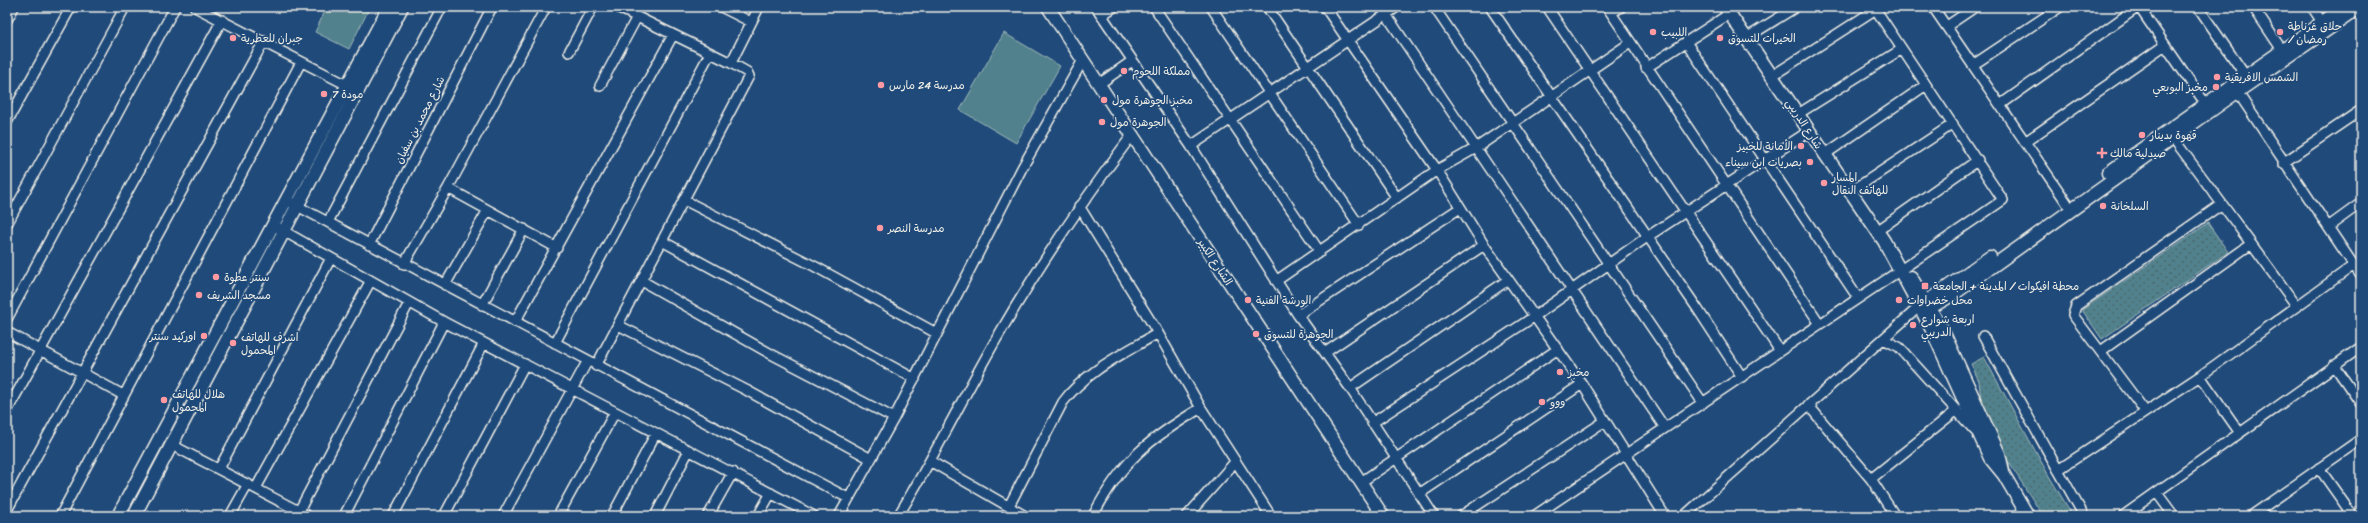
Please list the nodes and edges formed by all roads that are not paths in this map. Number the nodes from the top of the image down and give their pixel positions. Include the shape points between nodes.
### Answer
1 (14, 7) edge
2 (71, 7) edge
3 (125, 7) edge
4 (175, 7) edge
5 (195, 7) edge
6 (389, 7) edge
7 (402, 7) edge
8 (442, 7) edge
9 (492, 7) edge
10 (546, 7) edge
11 (594, 7) edge
12 (617, 7) edge
13 (721, 7) edge
14 (759, 7) edge
15 (1048, 7) edge
16 (1114, 7) edge
17 (1154, 7) edge
18 (1211, 7) edge
19 (1267, 7) edge
20 (1325, 7) edge
21 (1397, 7) edge
22 (1434, 7) edge
23 (1490, 7) edge
24 (1548, 7) edge
25 (1621, 7) edge
26 (1796, 7) edge
27 (1933, 7) edge
28 (1975, 7) edge
29 (2060, 7) edge
30 (2139, 7) edge
31 (2198, 7) edge
32 (2253, 7) edge
33 (2312, 7) edge
34 (2344, 7) edge
35 (2360, 7) edge
36 (1875, 8) edge
37 (1609, 10) edge
38 (1727, 10) edge
39 (1099, 11) edge
40 (1383, 11) edge
41 (637, 17) junction
42 (7, 20) edge
43 (222, 20) junction
44 (751, 22) junction
45 (2322, 22) junction
46 (1947, 26) junction
47 (673, 35) junction
48 (1746, 38) junction
49 (264, 41) junction
50 (1348, 41) junction
51 (1686, 42) junction
52 (1630, 43) junction
53 (2165, 45) junction
54 (1902, 48) junction
55 (2282, 50) junction
56 (569, 52) dead end
57 (710, 53) junction
58 (1083, 60) junction
59 (1132, 61) junction
60 (301, 62) junction
61 (731, 63) junction
62 (1973, 65) junction
63 (1307, 68) junction
64 (1646, 68) junction
65 (1589, 70) junction
66 (2245, 75) junction
67 (1772, 76) junction
68 (1099, 84) junction
69 (347, 85) junction
70 (1926, 85) junction
71 (600, 86) dead end
72 (2234, 88) junction
73 (1269, 94) junction
74 (1552, 96) junction
75 (2206, 103) junction
76 (2000, 105) junction
77 (2361, 110) edge
78 (1798, 114) junction
79 (1232, 119) junction
80 (7, 122) edge
81 (1513, 122) junction
82 (1953, 124) junction
83 (1809, 132) junction
84 (1132, 135) junction
85 (2173, 138) junction
86 (2025, 142) junction
87 (1191, 146) junction
88 (1476, 148) junction
89 (1824, 154) junction
90 (1766, 160) junction
91 (1978, 160) junction
92 (2283, 163) junction
93 (1437, 170) junction
94 (1727, 185) junction
95 (448, 188) junction
96 (1850, 192) junction
97 (1397, 198) junction
98 (286, 200) junction
99 (684, 200) junction
100 (2361, 203) edge
101 (2222, 204) junction
102 (298, 206) junction
103 (1079, 206) junction
104 (2069, 206) junction
105 (1460, 208) junction
106 (488, 210) junction
107 (1686, 212) junction
108 (328, 222) junction
109 (7, 224) edge
110 (273, 225) junction
111 (1359, 225) junction
112 (2328, 227) junction
113 (524, 229) junction
114 (285, 231) junction
115 (1877, 231) junction
116 (1647, 237) junction
117 (662, 241) junction
118 (369, 244) junction
119 (2251, 244) junction
120 (1484, 245) junction
121 (557, 248) junction
122 (1320, 252) junction
123 (331, 258) junction
124 (1609, 263) junction
125 (404, 264) junction
126 (2354, 265) junction
127 (1902, 269) junction
128 (2361, 276) edge
129 (1508, 280) junction
130 (642, 281) junction
131 (1276, 281) junction
132 (370, 282) junction
133 (445, 285) junction
134 (1571, 290) junction
135 (1858, 298) junction
136 (409, 303) junction
137 (482, 305) junction
138 (2296, 305) junction
139 (1922, 308) junction
140 (1298, 315) junction
141 (1535, 316) junction
142 (7, 319) edge
143 (444, 322) junction
144 (516, 322) junction
145 (1820, 324) junction
146 (618, 325) junction
147 (7, 332) edge
148 (936, 333) junction
149 (1158, 333) junction
150 (1983, 336) dead end
151 (1883, 339) junction
152 (484, 343) junction
153 (555, 343) junction
154 (2361, 347) edge
155 (1558, 349) junction
156 (41, 350) junction
157 (1780, 351) junction
158 (1326, 352) junction
159 (2101, 352) junction
160 (587, 362) junction
161 (524, 364) junction
162 (2334, 365) junction
163 (596, 366) junction
164 (82, 372) junction
165 (2200, 376) junction
166 (1742, 377) junction
167 (915, 379) junction
168 (1582, 384) junction
169 (1350, 388) junction
170 (572, 389) junction
171 (123, 395) junction
172 (1703, 403) junction
173 (2361, 404) edge
174 (1808, 405) junction
175 (1201, 408) junction
176 (1957, 410) junction
177 (7, 411) edge
178 (2145, 411) junction
179 (615, 412) junction
180 (894, 418) junction
181 (1606, 421) junction
182 (1372, 423) junction
183 (1666, 428) junction
184 (656, 433) junction
185 (2240, 433) junction
186 (1981, 439) junction
187 (2361, 439) edge
188 (172, 445) junction
189 (689, 450) junction
190 (1627, 453) junction
191 (871, 459) junction
192 (1395, 459) junction
193 (930, 461) junction
194 (1234, 462) junction
195 (2319, 468) junction
196 (219, 469) junction
197 (2058, 470) junction
198 (733, 472) junction
199 (2004, 475) junction
200 (1871, 479) junction
201 (1361, 482) junction
202 (252, 486) junction
203 (771, 493) junction
204 (2158, 493) junction
205 (1419, 494) junction
206 (848, 498) junction
207 (1009, 506) junction
208 (7, 510) edge
209 (299, 511) junction
210 (2254, 515) edge
211 (60, 516) edge
212 (118, 516) edge
213 (134, 516) edge
214 (230, 516) edge
215 (308, 516) edge
216 (344, 516) edge
217 (393, 516) edge
218 (444, 516) edge
219 (503, 516) edge
220 (558, 516) edge
221 (612, 516) edge
222 (655, 516) edge
223 (708, 516) edge
224 (758, 516) edge
225 (811, 516) edge
226 (839, 516) edge
227 (898, 516) edge
228 (1025, 516) edge
229 (1093, 516) edge
230 (1187, 516) edge
231 (1271, 516) edge
232 (1383, 516) edge
233 (1434, 516) edge
234 (1462, 516) edge
235 (1534, 516) edge
236 (1664, 516) edge
237 (1684, 516) edge
238 (1895, 516) edge
239 (2028, 516) edge
240 (2084, 516) edge
241 (2123, 516) edge
242 (2174, 516) edge
243 (2352, 516) edge

1 - 42 street
2 - 80 street
3 - 109 street
4 - 142 street
5 - 43 street
6 - 69 street
7 - 102 street
8 - 108 street
9 - 118 street, شارع محمد بن سفيان
10 - 95 street
11 - 56 street
12 - 41 street
13 - 44 street
14 - 44 street
15 - 58 street, الشارع الكبير
16 - 39 street
17 - 79 street
18 - 73 street
19 - 63 street
20 - 50 street
21 - 40 street
22 - 81 street
23 - 74 street
24 - 65 street
25 - 37 street
26 - 48 street
27 - 46 street
28 - 46 street
29 - 62 street
30 - 53 street
30 - 76 street
31 - 66 street
32 - 55 street
33 - 45 street
34 - 45 street
35 - 72 street
36 - 54 street
36 - 67 street
37 - 52 street
38 - 48 street, شارع الدريبي
38 - 51 street
39 - 59 street
40 - 50 street
40 - 88 street
41 - 47 street
41 - 71 street
43 - 49 street
43 - 156 street
44 - 61 street
45 - 55 street
46 - 62 street
47 - 57 street
47 - 121 street
48 - 67 street, شارع الدريبي
49 - 60 street
49 - 164 street
50 - 63 street
50 - 93 street
51 - 64 street
51 - 90 street
52 - 64 street
52 - 65 street
53 - 75 street
53 - 86 street
54 - 70 street
54 - 78 street
55 - 66 street
57 - 61 street
57 - 153 street
58 - 68 street, الشارع الكبير
58 - 148 street via 1022,168
59 - 68 street
59 - 87 street
60 - 69 street
60 - 171 street
61 - 99 street via 747,72 749,76
62 - 76 street
63 - 73 street
63 - 97 street
64 - 94 street
65 - 74 street
65 - 107 street
66 - 72 street
67 - 78 street, شارع الدريبي
68 - 84 street, الشارع الكبير
69 - 98 street
70 - 82 street
70 - 89 street
72 - 75 street
72 - 85 street
72 - 92 street
73 - 79 street
73 - 111 street
74 - 81 street
74 - 116 street
75 - 104 street
76 - 86 street
77 - 92 street
78 - 83 street, شارع الدريبي
79 - 87 street
79 - 122 street
81 - 88 street
81 - 124 street
82 - 91 street
82 - 96 street
83 - 89 street, شارع الدريبي
83 - 90 street
84 - 103 street
84 - 201 street, الشارع الكبير
85 - 101 street
85 - 104 street
86 - 104 street
87 - 131 street
88 - 93 street
88 - 134 street
89 - 96 street, شارع الدريبي
90 - 94 street
90 - 135 street
91 - 115 street
91 - 127 street via 2003,198 2003,202
92 - 112 street
93 - 97 street
93 - 105 street
94 - 107 street
94 - 145 street
95 - 106 street
95 - 125 street
96 - 115 street, شارع الدريبي
97 - 111 street
98 - 102 street
98 - 110 street
99 - 117 street
99 - 148 street via 814,266
100 - 112 street
101 - 119 street
101 - 159 street via 2076,306 2073,315
102 - 108 street
102 - 114 street
103 - 149 street
103 - 193 street via 1001,331
104 - 139 street
105 - 120 street
105 - 140 street
106 - 113 street
106 - 133 street
107 - 116 street
107 - 157 street
108 - 118 street
110 - 114 street
110 - 212 street
111 - 122 street
112 - 126 street
113 - 121 street
113 - 137 street
114 - 123 street
114 - 188 street
115 - 127 street, شارع الدريبي via 1896,253
116 - 124 street
116 - 166 street
117 - 130 street
117 - 167 street
118 - 125 street
119 - 138 street
119 - 159 street
120 - 129 street
120 - 158 street
121 - 144 street
122 - 131 street
123 - 132 street
123 - 196 street
124 - 134 street
124 - 172 street
125 - 133 street
126 - 128 street
126 - 138 street
127 - 135 street
127 - 139 street, شارع الدريبي
129 - 141 street
129 - 169 street
130 - 146 street
130 - 180 street via 771,354
131 - 140 street
132 - 136 street
132 - 202 street
133 - 137 street
134 - 141 street
134 - 183 street
135 - 145 street
136 - 143 street
136 - 209 street
137 - 144 street
138 - 165 street
139 - 151 street
139 - 186 street
139 - 199 street via 1999,454
140 - 158 street
141 - 155 street
141 - 182 street
143 - 152 street
143 - 216 street
144 - 153 street
145 - 157 street
146 - 163 street
146 - 191 street via 746,390
147 - 156 street
148 - 167 street
149 - 175 street
149 - 207 street via 1092,373 1074,387 1063,402
150 - 197 street
151 - 174 street
151 - 176 street via 1899,347
152 - 161 street
152 - 217 street
153 - 160 street
154 - 162 street
155 - 168 street
155 - 192 street
156 - 164 street
156 - 177 street
157 - 166 street
158 - 169 street
159 - 178 street
160 - 163 street
160 - 170 street
161 - 170 street
161 - 218 street
162 - 173 street
162 - 185 street
163 - 206 street
164 - 171 street
164 - 208 street
165 - 178 street
165 - 185 street
166 - 172 street
167 - 180 street
168 - 181 street
168 - 205 street
169 - 182 street
170 - 179 street
170 - 219 street
171 - 211 street
172 - 183 street
174 - 200 street
174 - 237 street
175 - 194 street
175 - 229 street via 1168,428 1138,452 1112,483
176 - 186 street
176 - 200 street
178 - 197 street
179 - 184 street
179 - 220 street
180 - 191 street
181 - 190 street
181 - 234 street
182 - 192 street
183 - 190 street
184 - 189 street
184 - 221 street
185 - 204 street
186 - 199 street via 1990,458
187 - 195 street
188 - 196 street
188 - 213 street
189 - 198 street
189 - 222 street
190 - 235 street
190 - 236 street
191 - 206 street
192 - 201 street
192 - 205 street
193 - 207 street
193 - 227 street
194 - 230 street
194 - 231 street
195 - 210 street
195 - 243 street
196 - 202 street
197 - 240 street
198 - 203 street
198 - 223 street
199 - 239 street
200 - 238 street
201 - 232 street, الشارع الكبير
202 - 209 street
202 - 214 street
203 - 224 street
203 - 225 street
204 - 241 street
204 - 242 street
205 - 233 street
206 - 226 street
207 - 228 street
209 - 215 street

